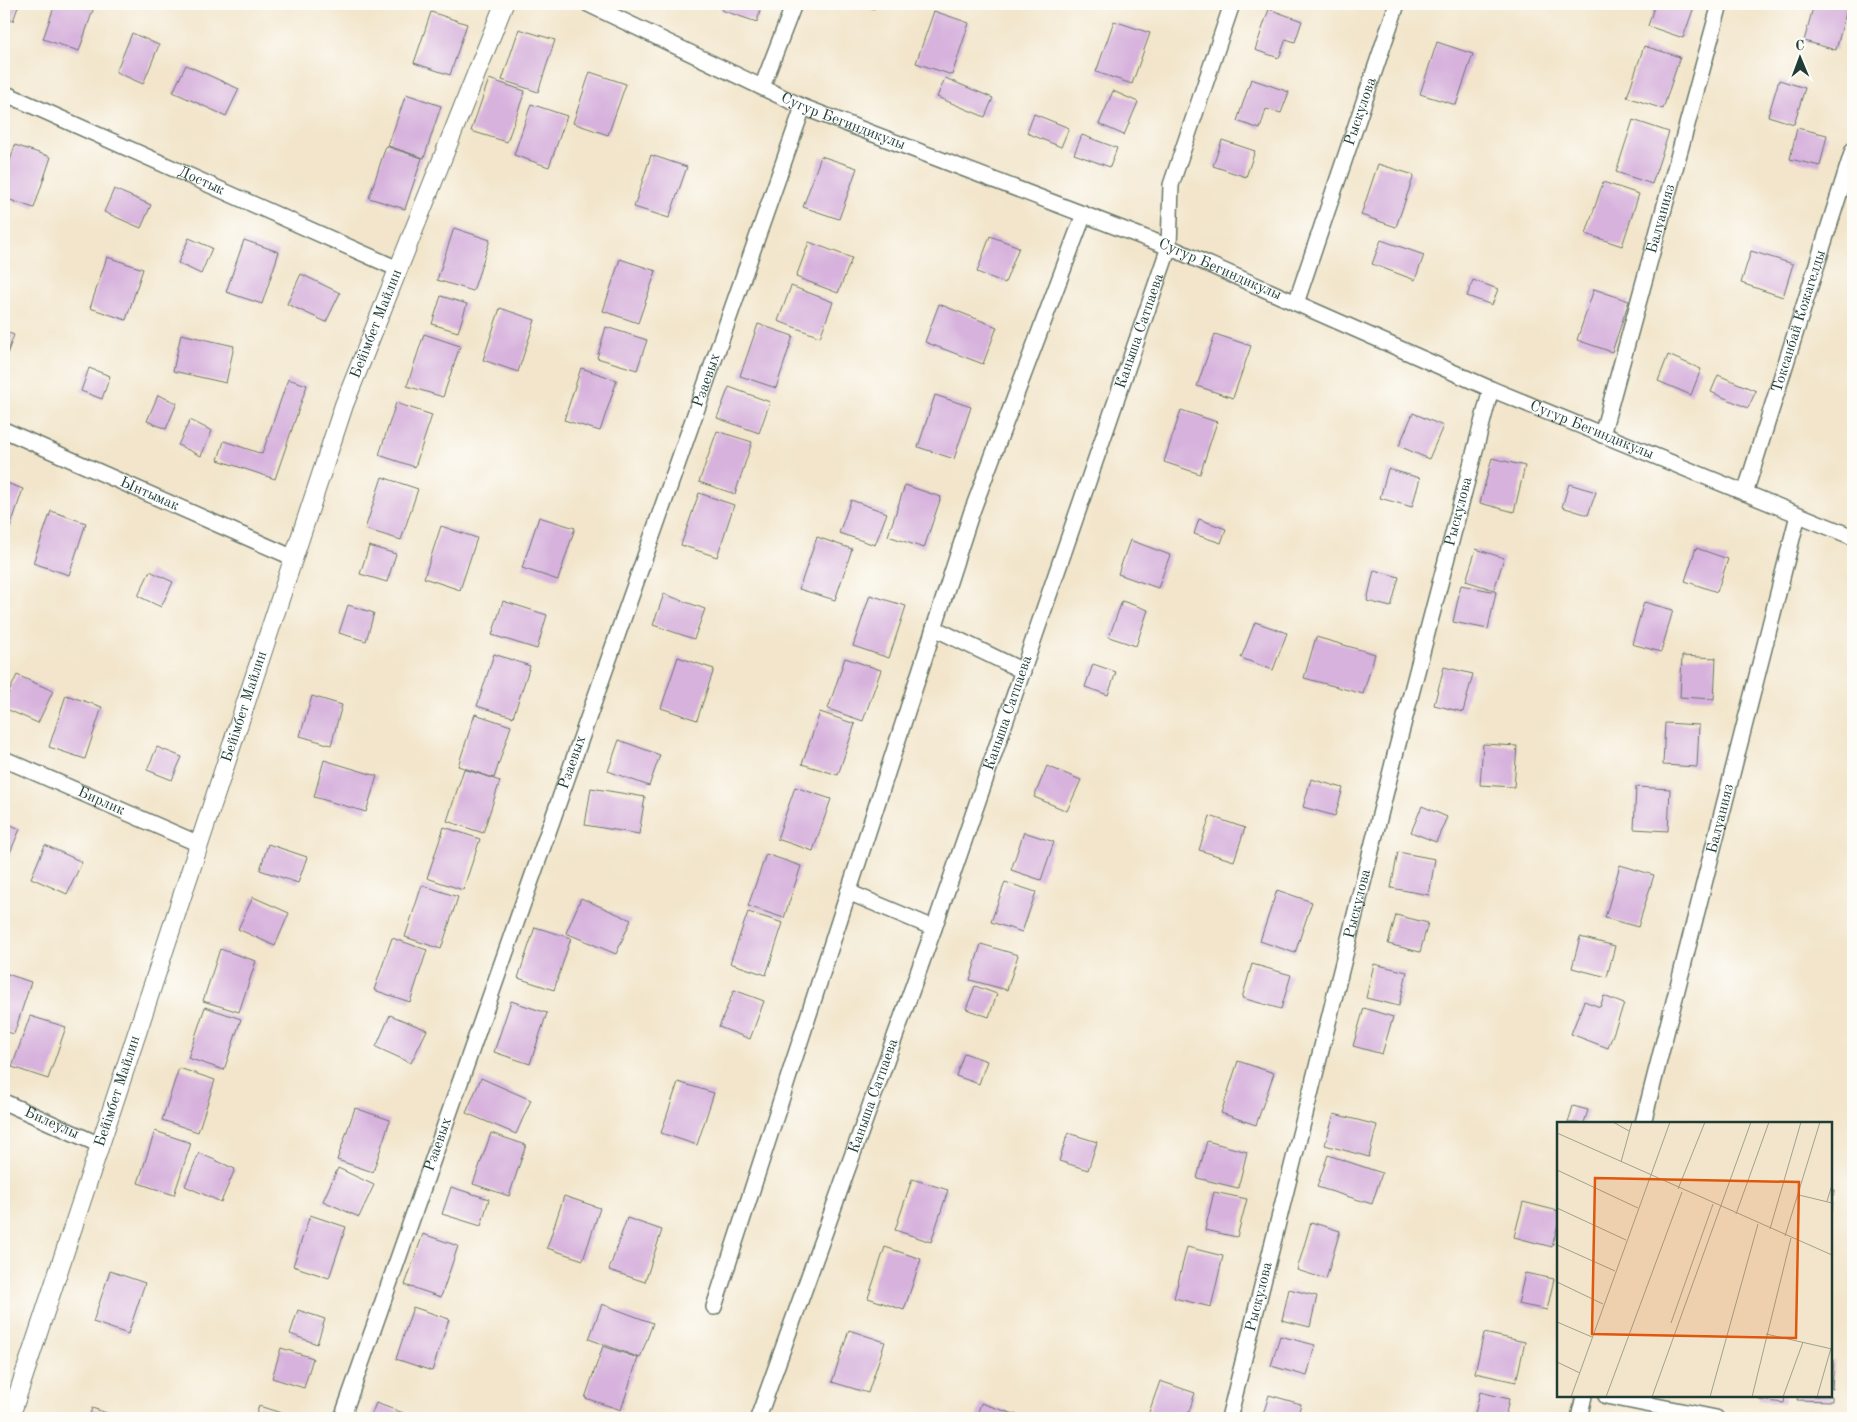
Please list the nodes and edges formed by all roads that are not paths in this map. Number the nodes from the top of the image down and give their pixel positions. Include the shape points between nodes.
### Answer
1 (504, 4) edge
2 (588, 4) edge
3 (794, 4) edge
4 (1232, 4) edge
5 (1397, 4) edge
6 (1720, 4) edge
7 (762, 88) junction
8 (4, 93) edge
9 (803, 107) junction
10 (1853, 150) edge
11 (1084, 214) junction
12 (1170, 247) junction
13 (398, 269) junction
14 (1296, 303) junction
15 (1490, 390) junction
16 (4, 430) edge
17 (1602, 435) junction
18 (1745, 493) junction
19 (1798, 515) junction
20 (1853, 537) edge
21 (294, 558) junction
22 (934, 628) junction
23 (1023, 671) junction
24 (4, 759) edge
25 (200, 844) junction
26 (848, 892) junction
27 (934, 928) junction
28 (4, 1102) edge
29 (1643, 1122) edge
30 (100, 1145) junction
31 (714, 1308) dead end
32 (1584, 1397) edge
33 (1611, 1397) edge
34 (10, 1418) edge
35 (342, 1418) edge
36 (758, 1418) edge
37 (1229, 1418) edge
38 (1579, 1418) edge
39 (1716, 1418) edge

1 - 13 street, Бейімбет Майлин
2 - 7 street, Сугур Бегиндикулы
3 - 7 street
4 - 12 street, Каныша Сатпаева via 1171,185
5 - 14 street, Рыскулова
6 - 17 street, Балуанияз
7 - 9 street, Сугур Бегиндикулы
8 - 13 street, Достык
9 - 11 street, Сугур Бегиндикулы
9 - 35 street, Рзаевых
10 - 18 street, Токсанбай Кожагелды
11 - 12 street, Сугур Бегиндикулы
11 - 22 street via 971,514
12 - 14 street, Сугур Бегиндикулы
12 - 23 street, Каныша Сатпаева
13 - 21 street, Бейімбет Майлин via 344,405
14 - 15 street, Сугур Бегиндикулы
15 - 17 street, Сугур Бегиндикулы
15 - 37 street, Рыскулова
16 - 21 street, Ынтымак
17 - 18 street, Сугур Бегиндикулы
18 - 19 street, Сугур Бегиндикулы
19 - 20 street, Сугур Бегиндикулы
19 - 29 street, Балуанияз
21 - 25 street, Бейімбет Майлин
22 - 23 street
22 - 26 street
23 - 27 street, Каныша Сатпаева
24 - 25 street, Бирлик
25 - 30 street, Бейімбет Майлин
26 - 27 street
26 - 31 street
27 - 36 street, Каныша Сатпаева
28 - 30 street, Билеулы
30 - 34 street, Бейімбет Майлин
32 - 38 street
33 - 39 street

